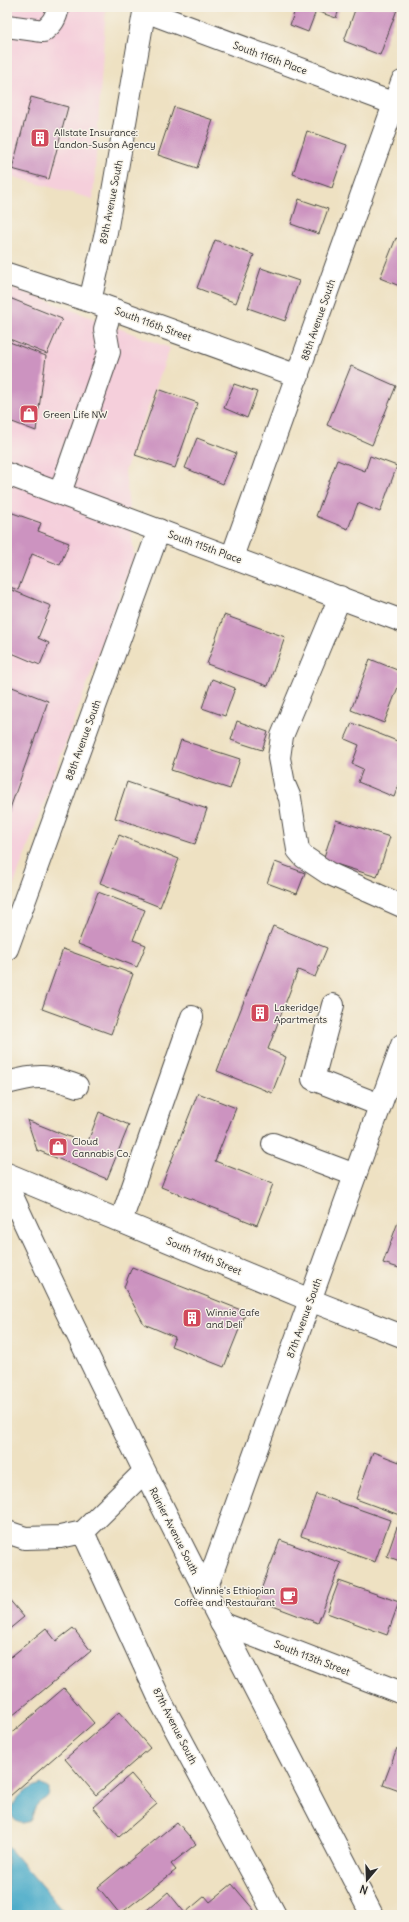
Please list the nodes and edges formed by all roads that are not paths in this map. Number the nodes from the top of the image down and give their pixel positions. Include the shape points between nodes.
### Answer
1 (58, 7) edge
2 (145, 9) edge
3 (7, 26) edge
4 (402, 82) edge
5 (394, 104) junction
6 (7, 274) edge
7 (90, 301) junction
8 (111, 309) junction
9 (298, 376) junction
10 (7, 474) edge
11 (60, 493) junction
12 (159, 530) junction
13 (232, 557) junction
14 (340, 597) junction
15 (402, 621) edge
16 (402, 906) edge
17 (7, 949) edge
18 (333, 1005) dead end
19 (192, 1017) dead end
20 (402, 1045) edge
21 (7, 1083) edge
22 (76, 1086) dead end
23 (380, 1105) junction
24 (273, 1144) dead end
25 (7, 1174) edge
26 (355, 1175) junction
27 (7, 1185) edge
28 (121, 1221) junction
29 (310, 1300) junction
30 (402, 1336) edge
31 (144, 1472) junction
32 (7, 1532) edge
33 (83, 1532) junction
34 (205, 1592) junction
35 (221, 1623) junction
36 (401, 1688) edge
37 (275, 1915) edge
38 (372, 1915) edge

1 - 3 street via 52,24 43,31
2 - 5 street, South 116th Place
2 - 7 street, 89th Avenue South via 106,232
4 - 5 street, 88th Avenue South
5 - 9 street, 88th Avenue South
6 - 7 street, South 116th Street
7 - 8 street, South 116th Street
8 - 9 street, South 116th Street
8 - 11 street via 105,328 109,352
9 - 13 street, 88th Avenue South
10 - 11 street, South 115th Place
11 - 12 street, South 115th Place
12 - 13 street, South 115th Place
12 - 17 street, 88th Avenue South
13 - 14 street, South 115th Place
14 - 15 street, South 115th Place
14 - 16 street via 282,736 279,758 290,798 298,850 328,873
18 - 23 street via 313,1079
19 - 28 street
20 - 23 street, 87th Avenue South
21 - 22 street via 31,1076 52,1077
23 - 26 street, 87th Avenue South
24 - 26 street
25 - 28 street, South 114th Street
26 - 29 street, 87th Avenue South
27 - 31 street, Rainier Avenue South via 50,1280
28 - 29 street, South 114th Street
29 - 30 street, South 114th Street
29 - 34 street, 87th Avenue South
31 - 33 street
31 - 34 street, Rainier Avenue South
32 - 33 street via 25,1538 60,1537
33 - 37 street, 87th Avenue South via 161,1702
34 - 35 street, Rainier Avenue South
35 - 36 street, South 113th Street
35 - 38 street, Rainier Avenue South

